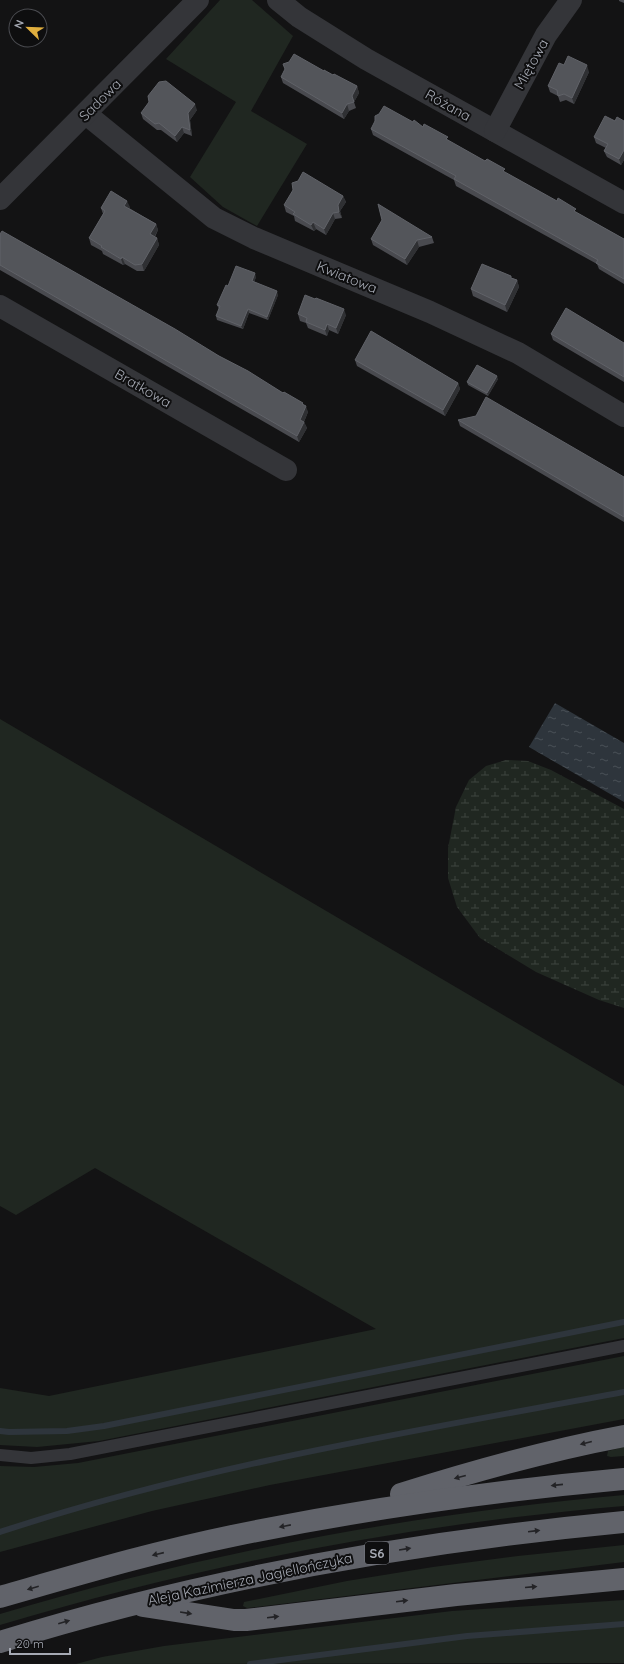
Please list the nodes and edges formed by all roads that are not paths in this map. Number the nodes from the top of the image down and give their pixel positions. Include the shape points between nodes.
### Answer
1 (198, 0) edge
2 (278, 0) edge
3 (571, 0) edge
4 (86, 114) junction
5 (495, 131) junction
6 (0, 199) edge
7 (624, 203) edge
8 (0, 306) edge
9 (624, 416) edge
10 (286, 470) dead end
11 (624, 1346) edge
12 (624, 1436) edge
13 (0, 1456) edge
14 (624, 1479) edge
15 (324, 1519) junction
16 (624, 1522) edge
17 (624, 1579) edge
18 (0, 1597) edge
19 (134, 1604) junction
20 (0, 1642) edge

1 - 4 street, Sadowa
2 - 5 street, Różana via 332,39
3 - 5 street, Miętowa via 546,35
4 - 6 street, Sadowa
4 - 9 street, Kwiatowa via 214,218 254,238 430,312 518,353
5 - 7 street, Różana
8 - 10 street, Bratkowa
11 - 13 lane via 70,1454 31,1458
12 -> 15 highway via 588,1443 434,1484
14 -> 15 highway via 473,1494
15 -> 18 highway via 231,1536 131,1560
19 -> 16 highway, Aleja Kazimierza Jagiellończyka / S6 via 268,1574 392,1551 471,1539
19 -> 17 highway via 246,1620 456,1594
20 -> 19 highway, Aleja Kazimierza Jagiellończyka / S6

